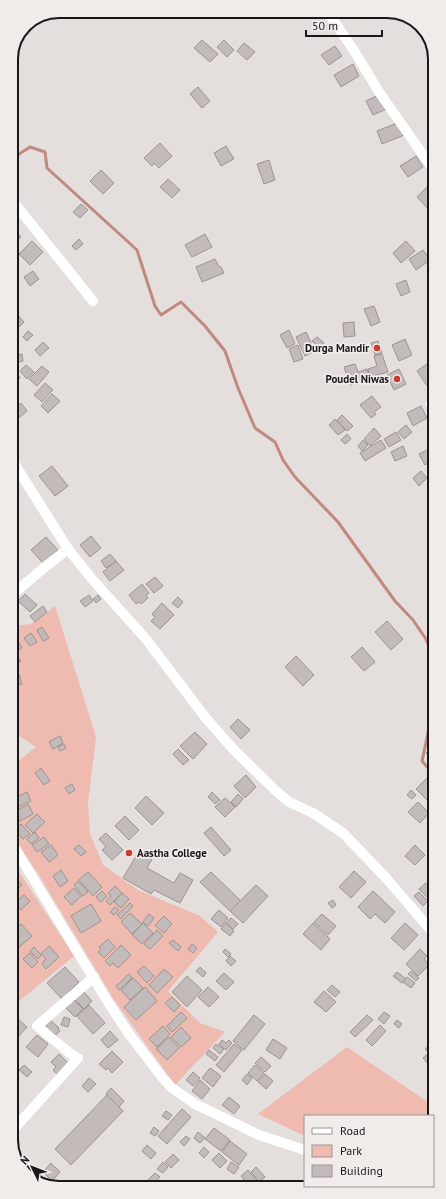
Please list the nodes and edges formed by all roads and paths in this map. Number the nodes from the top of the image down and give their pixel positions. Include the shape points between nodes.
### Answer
1 (332, 18) edge
2 (428, 160) edge
3 (18, 208) edge
4 (93, 301) dead end
5 (18, 470) edge
6 (68, 549) junction
7 (18, 590) edge
8 (18, 853) edge
9 (428, 927) edge
10 (94, 977) junction
11 (18, 1124) edge
12 (304, 1150) edge

1 - 2 street
3 - 4 street
5 - 6 street
6 - 7 street
6 - 9 street via 146,639 205,717 244,761 289,802 313,813 343,833
8 - 10 street
10 - 11 street via 37,1026 78,1058
10 - 12 street via 130,1034 172,1088 195,1104 259,1135

